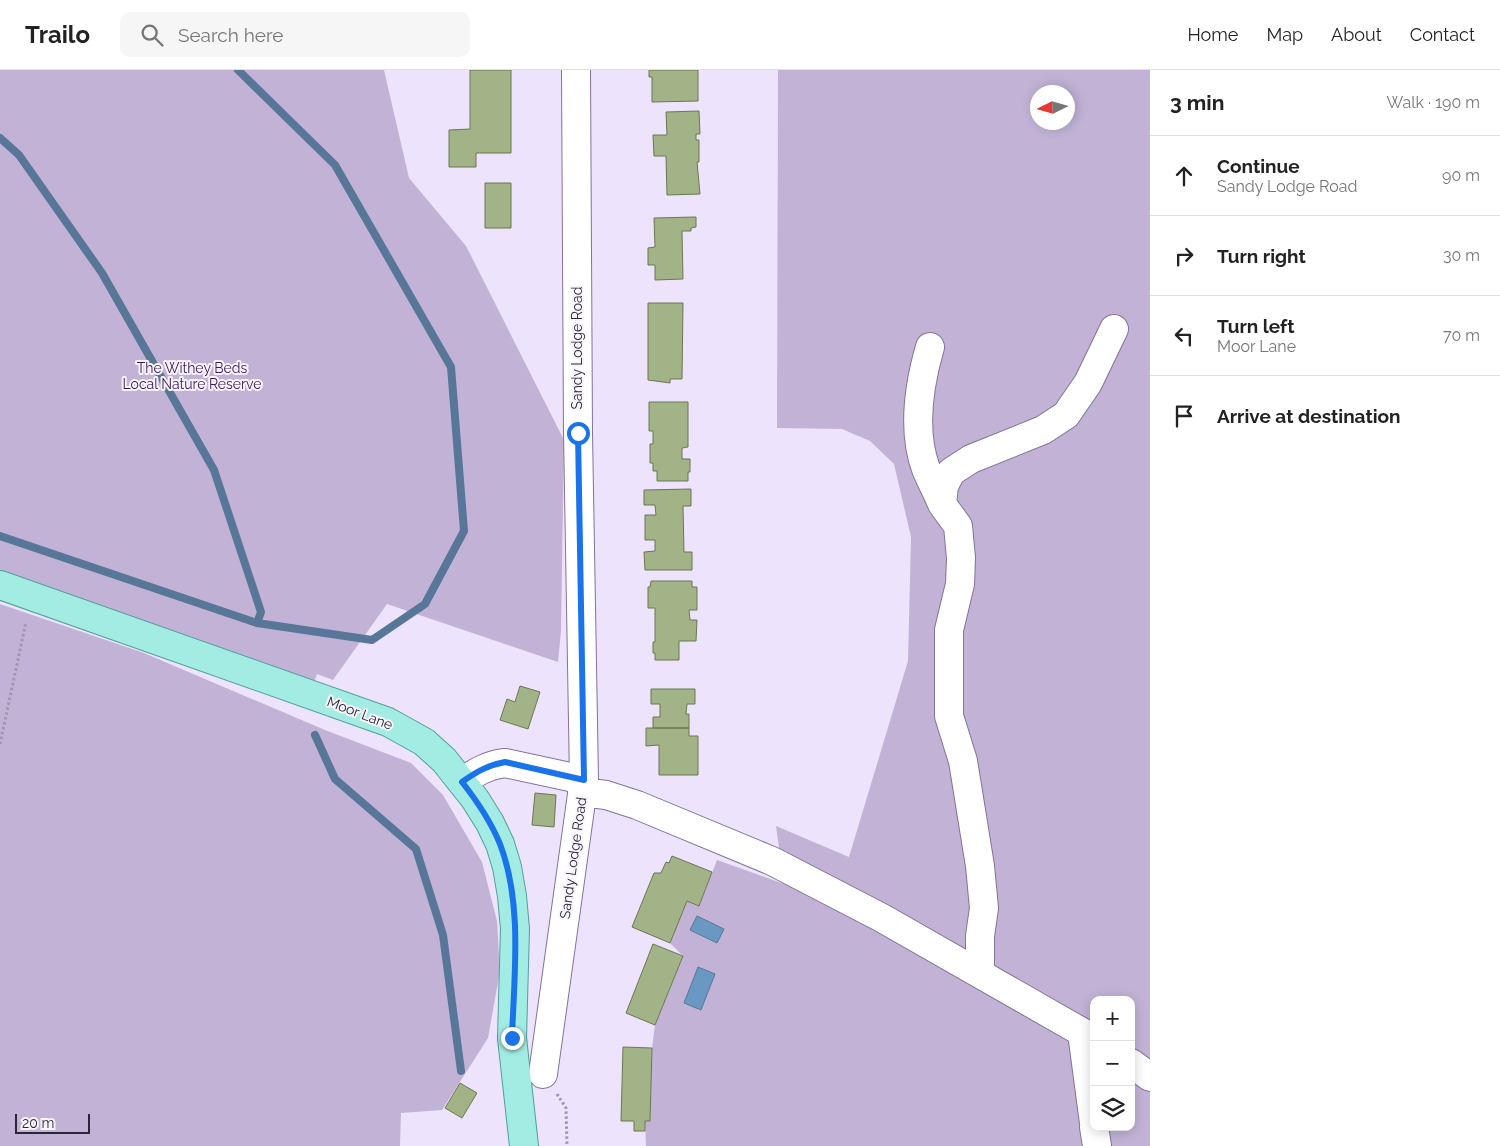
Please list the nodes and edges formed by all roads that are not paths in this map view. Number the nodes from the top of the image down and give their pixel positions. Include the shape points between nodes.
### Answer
1 (576, 70) edge
2 (1114, 329) dead end
3 (930, 347) dead end
4 (942, 504) junction
5 (0, 586) edge
6 (462, 782) junction
7 (583, 786) junction
8 (980, 974) junction
9 (1088, 1036) edge
10 (1135, 1066) edge
11 (543, 1074) road end
12 (1150, 1077) edge
13 (1091, 1086) edge
14 (1095, 1131) edge
15 (524, 1146) edge
16 (1097, 1146) edge

1 - 7 street, Sandy Lodge Road
2 - 4 street via 1088,383 1066,415 1043,430 971,459 951,472 944,486
3 - 4 street via 921,386 918,432 926,467
4 - 8 street via 958,526 961,558 960,584 949,630 949,716 963,761 980,866 984,908
5 - 6 main road, Moor Lane via 388,722 424,742
6 - 7 street via 493,764 505,762
6 - 15 main road, Moor Lane via 476,799 500,844 512,896 515,929 512,1038
7 - 8 street via 772,861
7 - 11 street, Sandy Lodge Road
8 - 9 street
9 - 13 street
10 - 12 street
14 - 16 street

